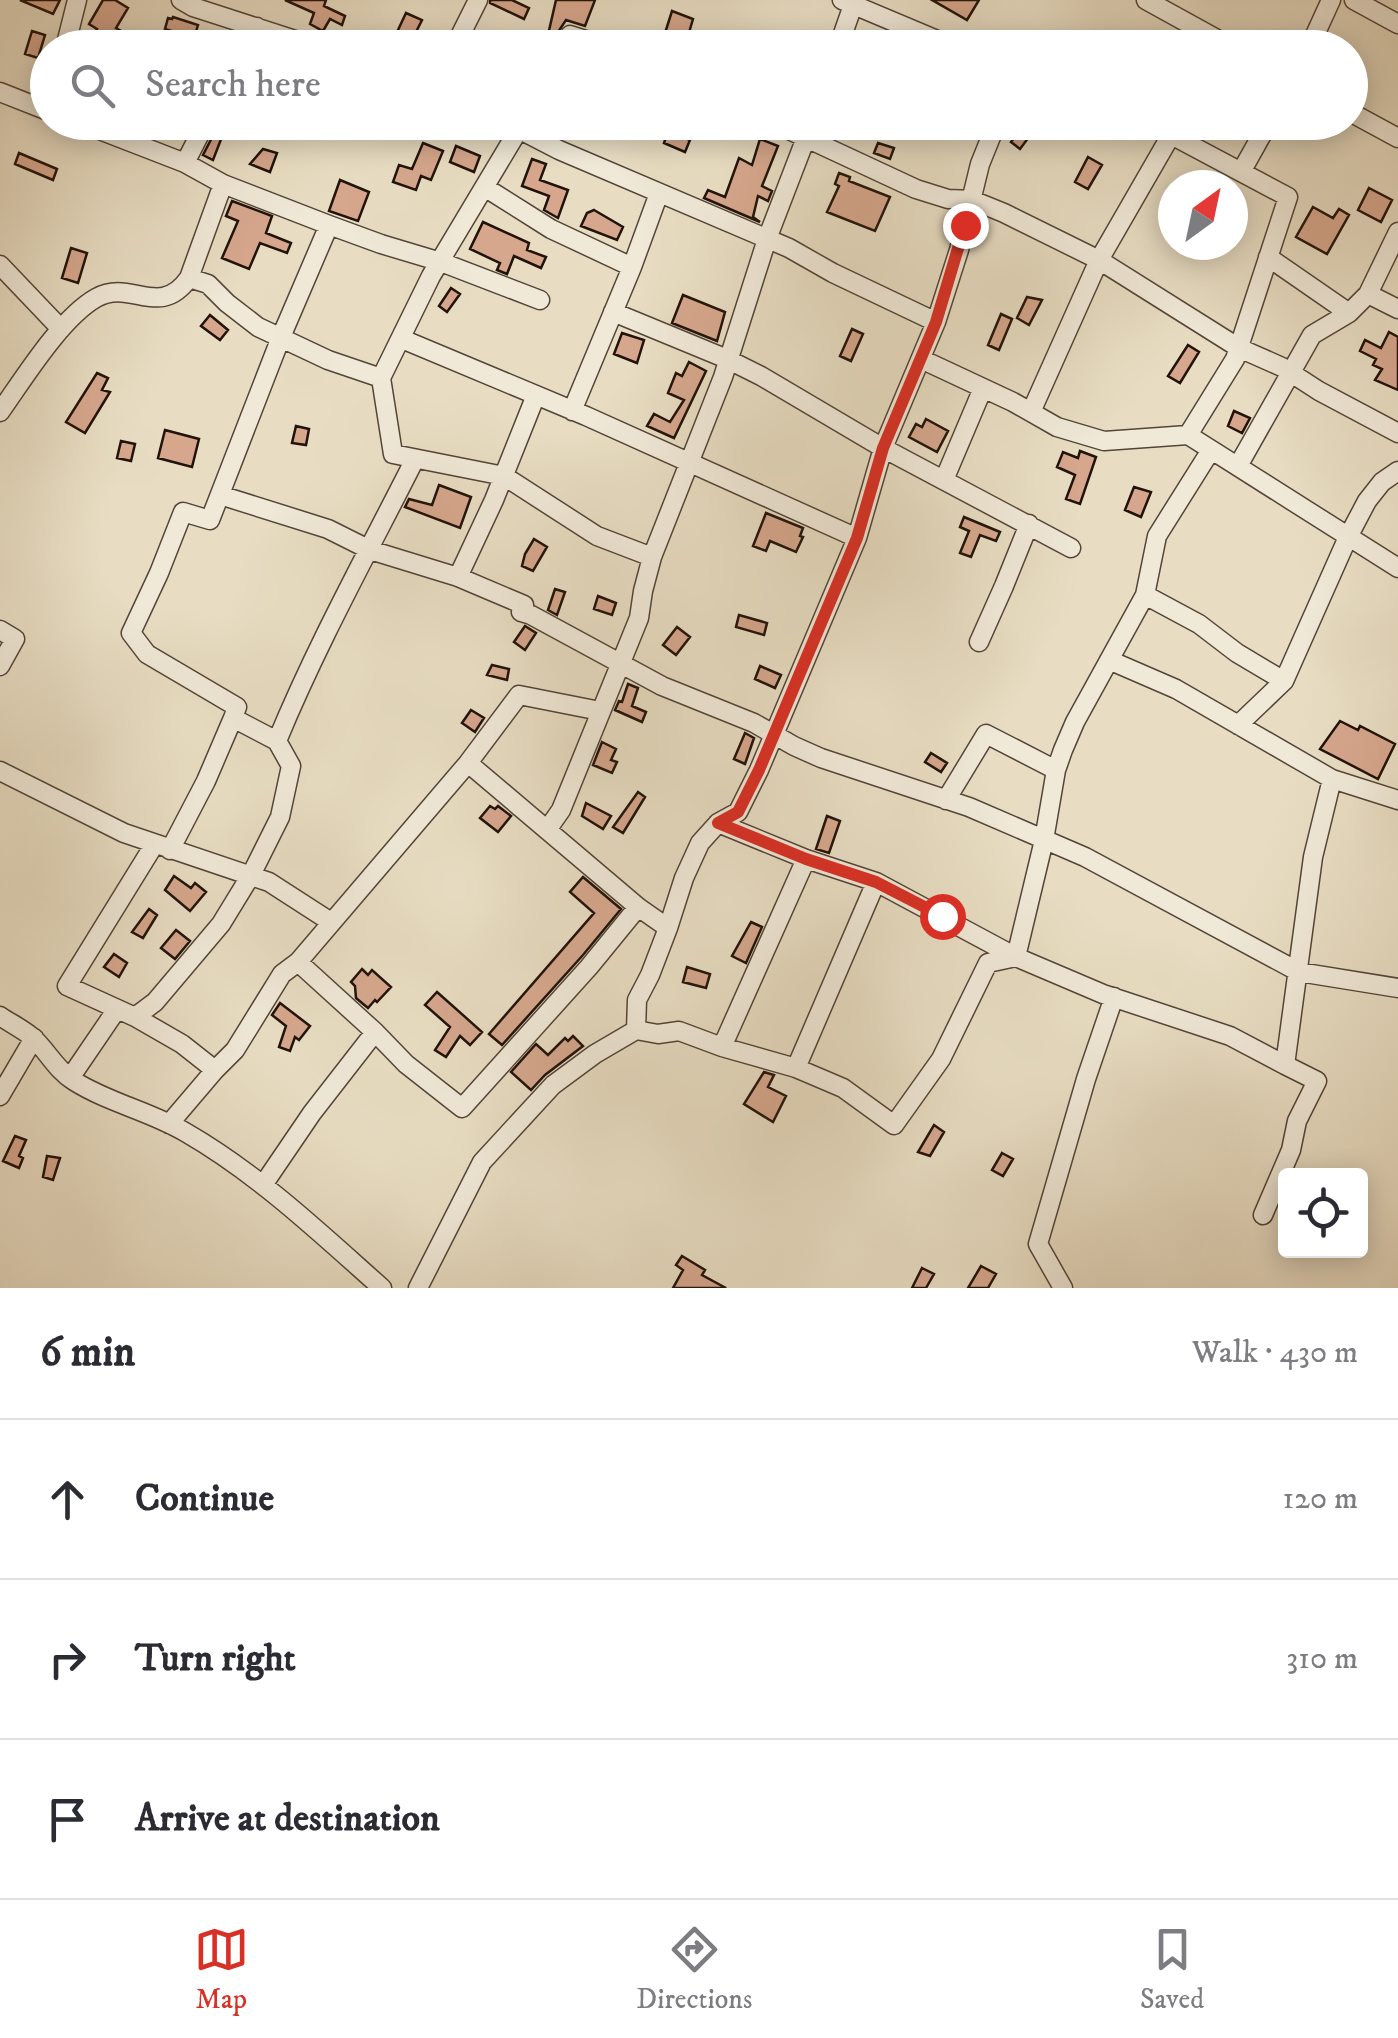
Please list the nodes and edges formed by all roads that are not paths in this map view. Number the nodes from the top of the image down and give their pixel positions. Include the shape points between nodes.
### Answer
1 (77, 0) edge
2 (181, 0) edge
3 (236, 0) edge
4 (478, 0) edge
5 (1146, 0) edge
6 (1331, 0) edge
7 (1354, 0) edge
8 (847, 2) edge
9 (229, 18) junction
10 (1398, 24) edge
11 (257, 27) junction
12 (70, 30) edge
13 (255, 30) edge
14 (266, 30) edge
15 (463, 30) edge
16 (842, 30) edge
17 (913, 30) edge
18 (1200, 30) edge
19 (1317, 30) edge
20 (1, 95) edge
21 (30, 104) edge
22 (1368, 122) edge
23 (1398, 138) edge
24 (124, 140) edge
25 (197, 140) edge
26 (506, 140) edge
27 (539, 140) edge
28 (805, 140) edge
29 (826, 140) edge
30 (990, 140) edge
31 (1169, 140) edge
32 (1181, 140) edge
33 (1259, 140) edge
34 (185, 164) junction
35 (1237, 170) edge
36 (1242, 170) edge
37 (1248, 176) edge
38 (223, 184) junction
39 (486, 188) junction
40 (660, 193) junction
41 (972, 200) junction
42 (329, 225) junction
43 (1398, 232) edge
44 (766, 238) junction
45 (1268, 258) junction
46 (1099, 260) junction
47 (440, 262) junction
48 (0, 265) edge
49 (632, 267) junction
50 (189, 278) junction
51 (1368, 294) junction
52 (540, 300) dead end
53 (1398, 310) edge
54 (613, 312) junction
55 (1349, 313) junction
56 (936, 322) junction
57 (60, 329) junction
58 (281, 338) junction
59 (402, 339) junction
60 (1239, 348) junction
61 (920, 358) junction
62 (727, 359) junction
63 (1290, 374) junction
64 (381, 378) junction
65 (983, 388) junction
66 (536, 396) junction
67 (572, 411) junction
68 (0, 412) edge
69 (1030, 412) junction
70 (1398, 434) edge
71 (1188, 436) junction
72 (883, 448) junction
73 (1211, 450) junction
74 (415, 459) junction
75 (689, 462) junction
76 (1238, 466) junction
77 (1398, 471) edge
78 (504, 476) junction
79 (944, 480) junction
80 (220, 495) junction
81 (1028, 524) junction
82 (1348, 537) junction
83 (857, 538) junction
84 (1071, 548) dead end
85 (370, 550) junction
86 (652, 557) junction
87 (1398, 568) edge
88 (458, 578) junction
89 (1145, 595) junction
90 (0, 630) edge
91 (979, 642) dead end
92 (1110, 660) junction
93 (620, 663) junction
94 (0, 666) edge
95 (1284, 681) junction
96 (600, 711) junction
97 (233, 718) junction
98 (1238, 726) junction
99 (774, 734) junction
100 (277, 741) junction
101 (468, 763) junction
102 (1056, 770) junction
103 (0, 771) edge
104 (1332, 779) junction
105 (946, 800) junction
106 (1398, 800) edge
107 (718, 823) junction
108 (547, 830) junction
109 (1044, 840) junction
110 (162, 847) junction
111 (806, 859) junction
112 (250, 875) junction
113 (876, 882) junction
114 (638, 907) junction
115 (331, 922) junction
116 (668, 928) junction
117 (1016, 956) junction
118 (298, 962) junction
119 (1299, 972) junction
120 (1398, 988) edge
121 (1114, 997) junction
122 (117, 1009) junction
123 (0, 1016) edge
124 (136, 1017) junction
125 (636, 1030) junction
126 (375, 1032) junction
127 (34, 1038) junction
128 (722, 1047) junction
129 (1286, 1065) junction
130 (796, 1068) junction
131 (214, 1070) junction
132 (70, 1078) junction
133 (0, 1096) edge
134 (169, 1124) junction
135 (263, 1185) junction
136 (1263, 1215) dead end
137 (382, 1288) edge
138 (418, 1288) edge
139 (1063, 1288) edge

1 - 12 street
2 - 9 street
3 - 9 street
4 - 15 street
5 - 18 street
6 - 19 street
7 - 10 street
8 - 16 street
8 - 17 street
9 - 11 street
11 - 13 street
11 - 14 street
20 - 21 street
22 - 23 street
24 - 34 street
25 - 34 street
26 - 39 street
27 - 40 street
28 - 44 street
29 - 41 street via 916,189
30 - 41 street
31 - 46 street
32 - 35 street
33 - 36 street
34 - 38 street
37 - 45 street via 1288,197
38 - 42 street
38 - 50 street
39 - 47 street
39 - 49 street via 551,229
40 - 44 street
40 - 49 street
41 - 46 street
41 - 56 street
42 - 47 street
42 - 58 street
43 - 51 street
44 - 56 street
44 - 62 street
45 - 55 street
45 - 60 street
46 - 60 street
46 - 69 street
47 - 52 street
47 - 59 street
48 - 57 street
49 - 54 street
50 - 57 street via 169,297 98,296
50 - 58 street via 208,284 240,314
51 - 53 street
51 - 55 street
54 - 62 street
54 - 67 street
55 - 63 street via 1312,335
56 - 61 street
57 - 68 street
58 - 64 street
58 - 80 street
59 - 64 street
59 - 66 street
60 - 63 street
60 - 71 street
61 - 65 street
61 - 72 street
62 - 72 street
62 - 75 street
63 - 70 street
63 - 76 street
64 - 74 street via 393,454
65 - 69 street
65 - 79 street
66 - 67 street
66 - 78 street
67 - 75 street
69 - 71 street via 1104,441
71 - 73 street
72 - 79 street
72 - 83 street
73 - 76 street
73 - 89 street via 1157,536
74 - 78 street
74 - 85 street
75 - 83 street
75 - 86 street
76 - 82 street
77 - 82 street via 1367,501
78 - 86 street via 597,536
78 - 88 street
79 - 81 street
80 - 85 street
80 - 97 street via 210,520 183,512 132,633 147,654 237,707
81 - 84 street
81 - 91 street
82 - 87 street
82 - 95 street
83 - 99 street
85 - 88 street
85 - 100 street
86 - 93 street via 639,618
88 - 93 street via 524,604 521,612
89 - 92 street
89 - 95 street
90 - 94 street via 16,639
92 - 98 street
92 - 102 street
93 - 96 street
93 - 99 street
95 - 98 street
96 - 101 street via 519,695
96 - 108 street
97 - 100 street
97 - 110 street via 206,781
98 - 104 street
99 - 105 street via 821,758
99 - 107 street via 738,812
100 - 112 street via 290,766 287,783 280,817
101 - 108 street
101 - 115 street
102 - 105 street via 986,734
102 - 109 street
103 - 110 street
104 - 106 street
104 - 119 street via 1313,856
105 - 109 street
107 - 111 street
107 - 116 street via 700,843
108 - 114 street
109 - 117 street
109 - 119 street
110 - 112 street
110 - 122 street via 132,878 67,986
111 - 113 street
111 - 128 street
112 - 115 street
112 - 124 street via 221,924
113 - 117 street
113 - 130 street
114 - 116 street
114 - 126 street via 462,1108
115 - 118 street
116 - 125 street via 637,1000
117 - 121 street
117 - 130 street via 988,962 942,1058 894,1125 843,1088
118 - 126 street
118 - 131 street via 282,974 235,1050
119 - 120 street
119 - 129 street
121 - 129 street via 1230,1036
121 - 139 street via 1038,1244
122 - 124 street
122 - 132 street
123 - 127 street
124 - 131 street
125 - 128 street via 680,1031
125 - 138 street via 553,1085 482,1162
126 - 135 street
127 - 132 street
127 - 133 street
128 - 130 street
129 - 136 street via 1317,1081
131 - 134 street
132 - 134 street
134 - 135 street
135 - 137 street

